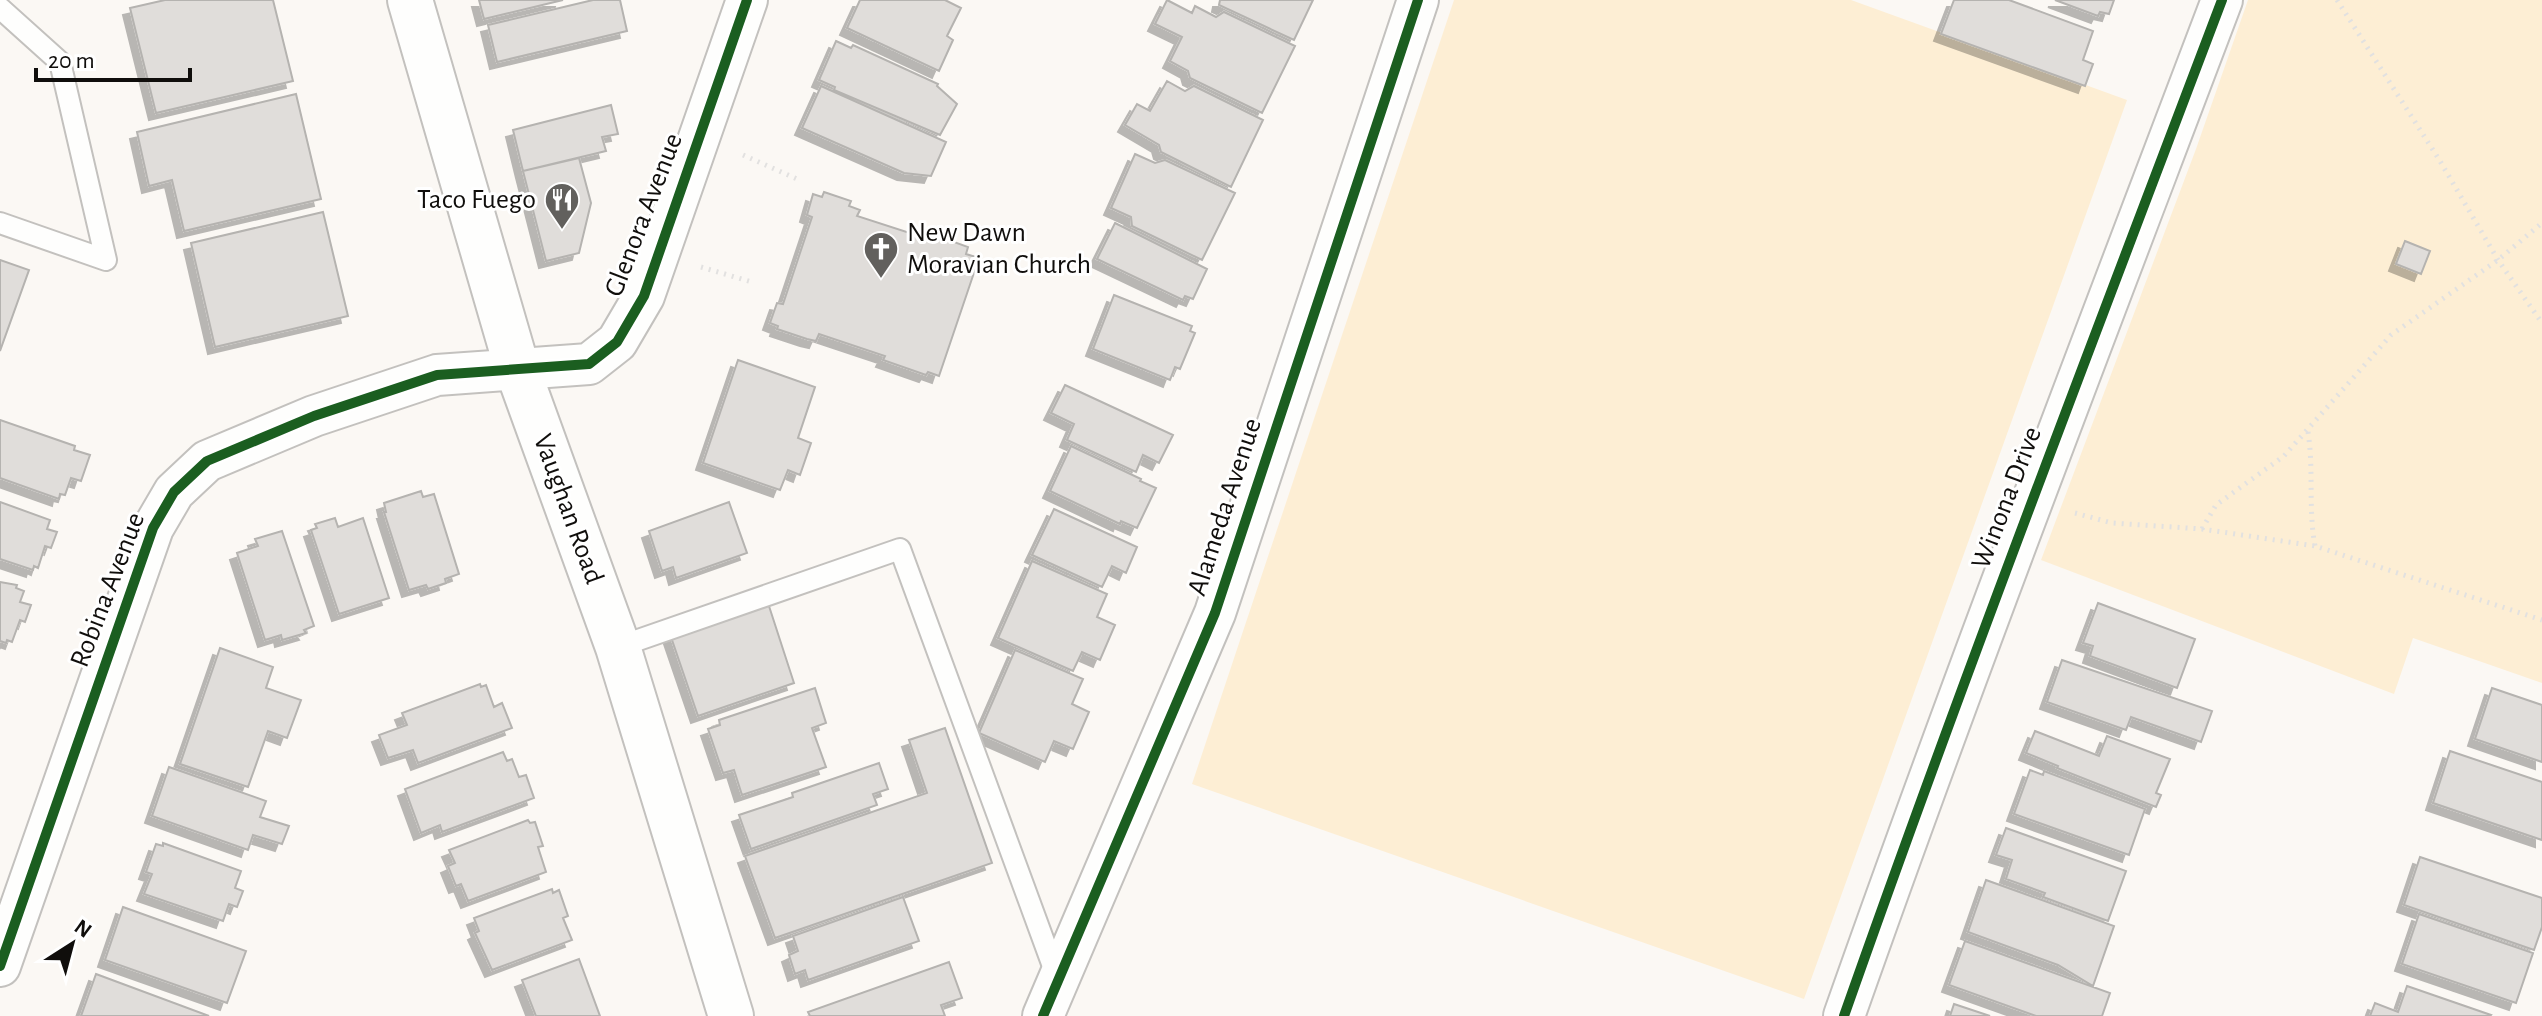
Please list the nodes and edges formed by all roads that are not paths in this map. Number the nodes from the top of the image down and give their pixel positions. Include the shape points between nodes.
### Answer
1 (410, 0) edge
2 (747, 0) edge
3 (1418, 0) edge
4 (2222, 0) edge
5 (0, 8) edge
6 (0, 223) edge
7 (517, 368) junction
8 (618, 647) junction
9 (0, 966) edge
10 (1051, 998) edge
11 (731, 1016) edge
12 (1844, 1016) edge

1 - 7 street, Vaughan Road
2 - 7 street, Glenora Avenue via 644,296 617,342 589,364
3 - 10 street, Alameda Avenue via 1215,613
4 - 12 street, Winona Drive via 2026,515
5 - 6 lane via 60,62 106,260
7 - 8 street, Vaughan Road
7 - 9 street, Robina Avenue via 437,375 314,416 207,461 174,492 153,528
8 - 10 lane via 900,549
8 - 11 street, Vaughan Road

